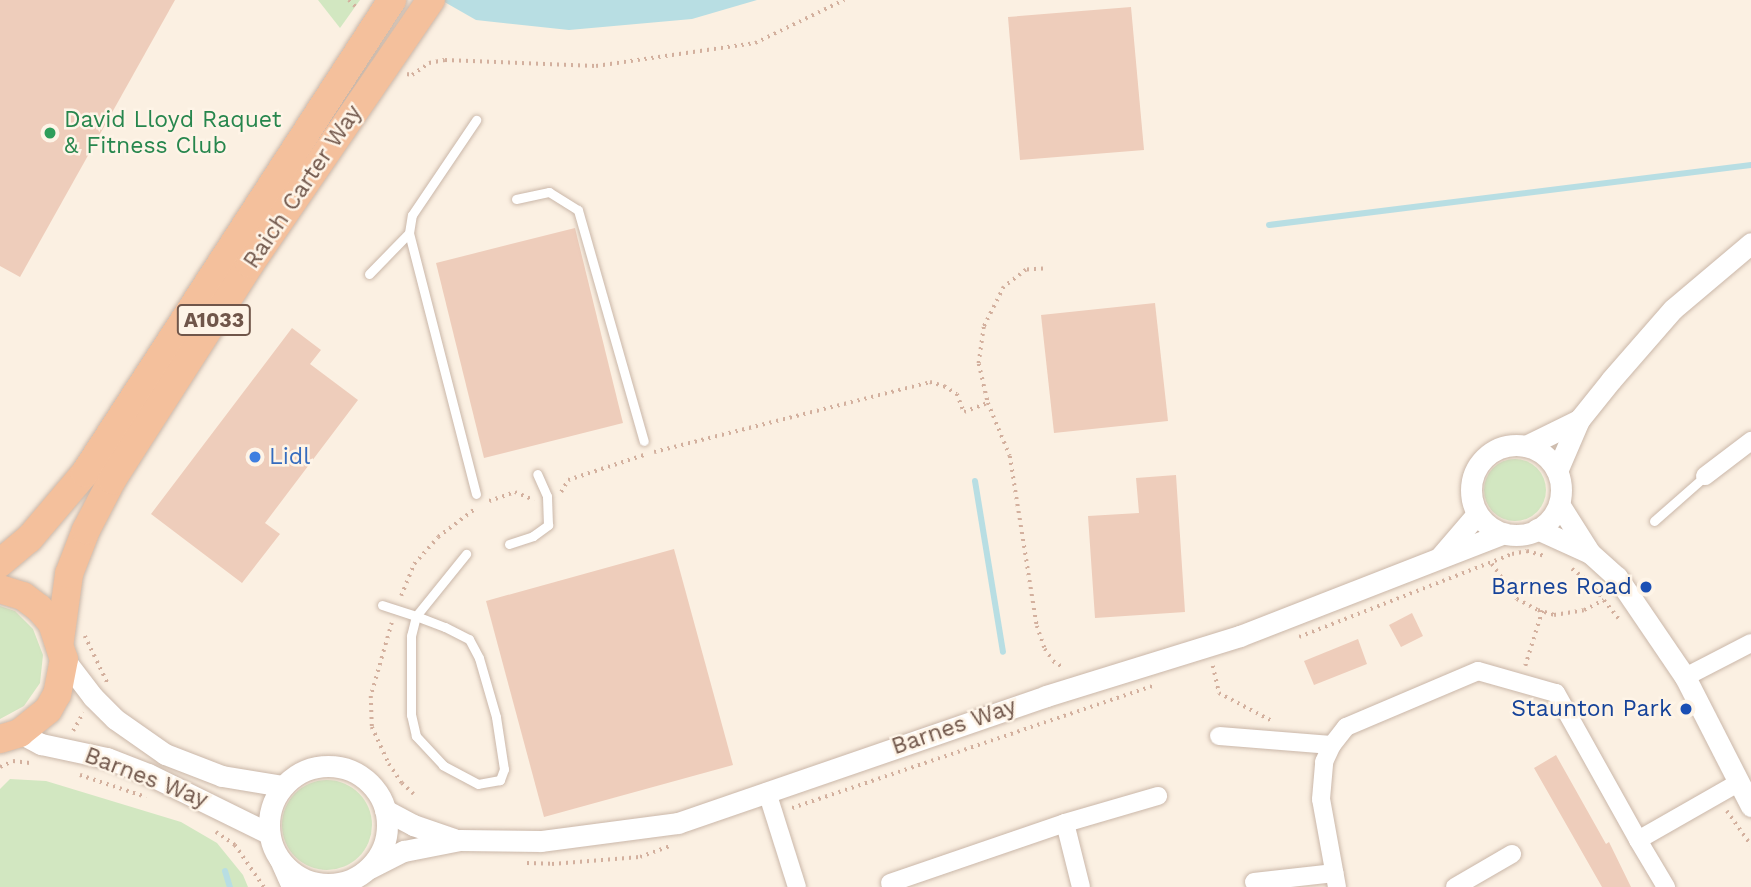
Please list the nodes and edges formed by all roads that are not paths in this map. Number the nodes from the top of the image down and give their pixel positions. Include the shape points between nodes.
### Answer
1 (392, 0) edge
2 (423, 11) edge
3 (476, 120) dead end
4 (516, 199) dead end
5 (409, 233) junction
6 (1751, 243) edge
7 (369, 274) dead end
8 (1579, 420) junction
9 (643, 441) dead end
10 (1751, 442) edge
11 (1526, 446) junction
12 (1557, 471) junction
13 (537, 474) dead end
14 (1705, 476) joint
15 (476, 494) dead end
16 (1559, 504) junction
17 (1477, 514) junction
18 (1654, 521) dead end
19 (1537, 529) junction
20 (1504, 533) junction
21 (509, 544) dead end
22 (1590, 553) junction
23 (466, 554) dead end
24 (1437, 559) junction
25 (0, 563) edge
26 (0, 589) edge
27 (383, 605) dead end
28 (416, 617) junction
29 (1751, 643) edge
30 (69, 645) junction
31 (1685, 677) junction
32 (1219, 736) dead end
33 (7, 738) edge
34 (1332, 745) junction
35 (1738, 783) junction
36 (283, 786) junction
37 (767, 792) junction
38 (1158, 796) dead end
39 (1751, 806) edge
40 (385, 810) junction
41 (1065, 824) junction
42 (268, 833) junction
43 (460, 840) junction
44 (1638, 840) junction
45 (1512, 854) dead end
46 (278, 858) junction
47 (370, 868) junction
48 (1336, 880) edge
49 (1254, 881) dead end
50 (890, 883) dead end
51 (338, 886) edge
52 (291, 887) edge
53 (797, 887) edge
54 (1081, 887) edge
55 (1455, 887) edge
56 (1665, 887) edge

1 - 25 highway, Raich Carter Way / A1033 via 366,22 85,473 29,539
2 - 30 highway, Raich Carter Way / A1033 via 250,264 112,480 69,574
3 - 5 lane via 412,215
4 - 9 lane via 549,192 578,210
5 - 7 lane
5 - 15 lane
6 - 8 street via 1673,309
8 - 11 street
8 - 12 street
10 - 14 street
11 - 12 street via 1546,453
11 - 17 street via 1500,447 1480,461 1471,485
12 - 16 street
13 - 21 lane via 547,496 548,524 533,536
14 - 18 lane
16 - 19 street via 1551,521
16 - 22 street
17 - 20 street via 1487,526
17 - 24 street, Barnes Way
19 - 20 street
19 - 22 street
20 - 24 street, Barnes Way
22 - 31 street via 1617,577
23 - 28 lane
24 - 37 street, Barnes Way via 1240,636 1089,682
26 - 30 highway via 23,596 39,608
27 - 28 lane
28 - 28 lane via 469,639 479,658 502,752 500,780 488,785 467,780 443,765 416,736 411,715 411,636
29 - 31 street
30 - 33 highway, A1033 via 52,702 35,723
30 - 36 street, Barnes Way via 93,697 139,737 174,758 222,776
31 - 35 street
32 - 34 street
33 - 42 street, Barnes Way via 41,744 60,757 107,758
34 - 44 street via 1346,727 1478,671 1556,693
34 - 48 street via 1324,762 1321,799
35 - 39 street
35 - 44 street
36 - 40 street via 308,769 342,768 371,785
36 - 42 street via 271,808
37 - 43 street, Barnes Way via 678,823 541,841
37 - 53 street
38 - 41 street
40 - 43 street, Barnes Way via 413,825
40 - 47 street via 385,841
41 - 50 street
41 - 54 street
42 - 46 street
43 - 47 street, Barnes Way via 404,851
44 - 56 street
45 - 55 street
46 - 51 street via 304,880
46 - 52 street
47 - 51 street
48 - 49 street

